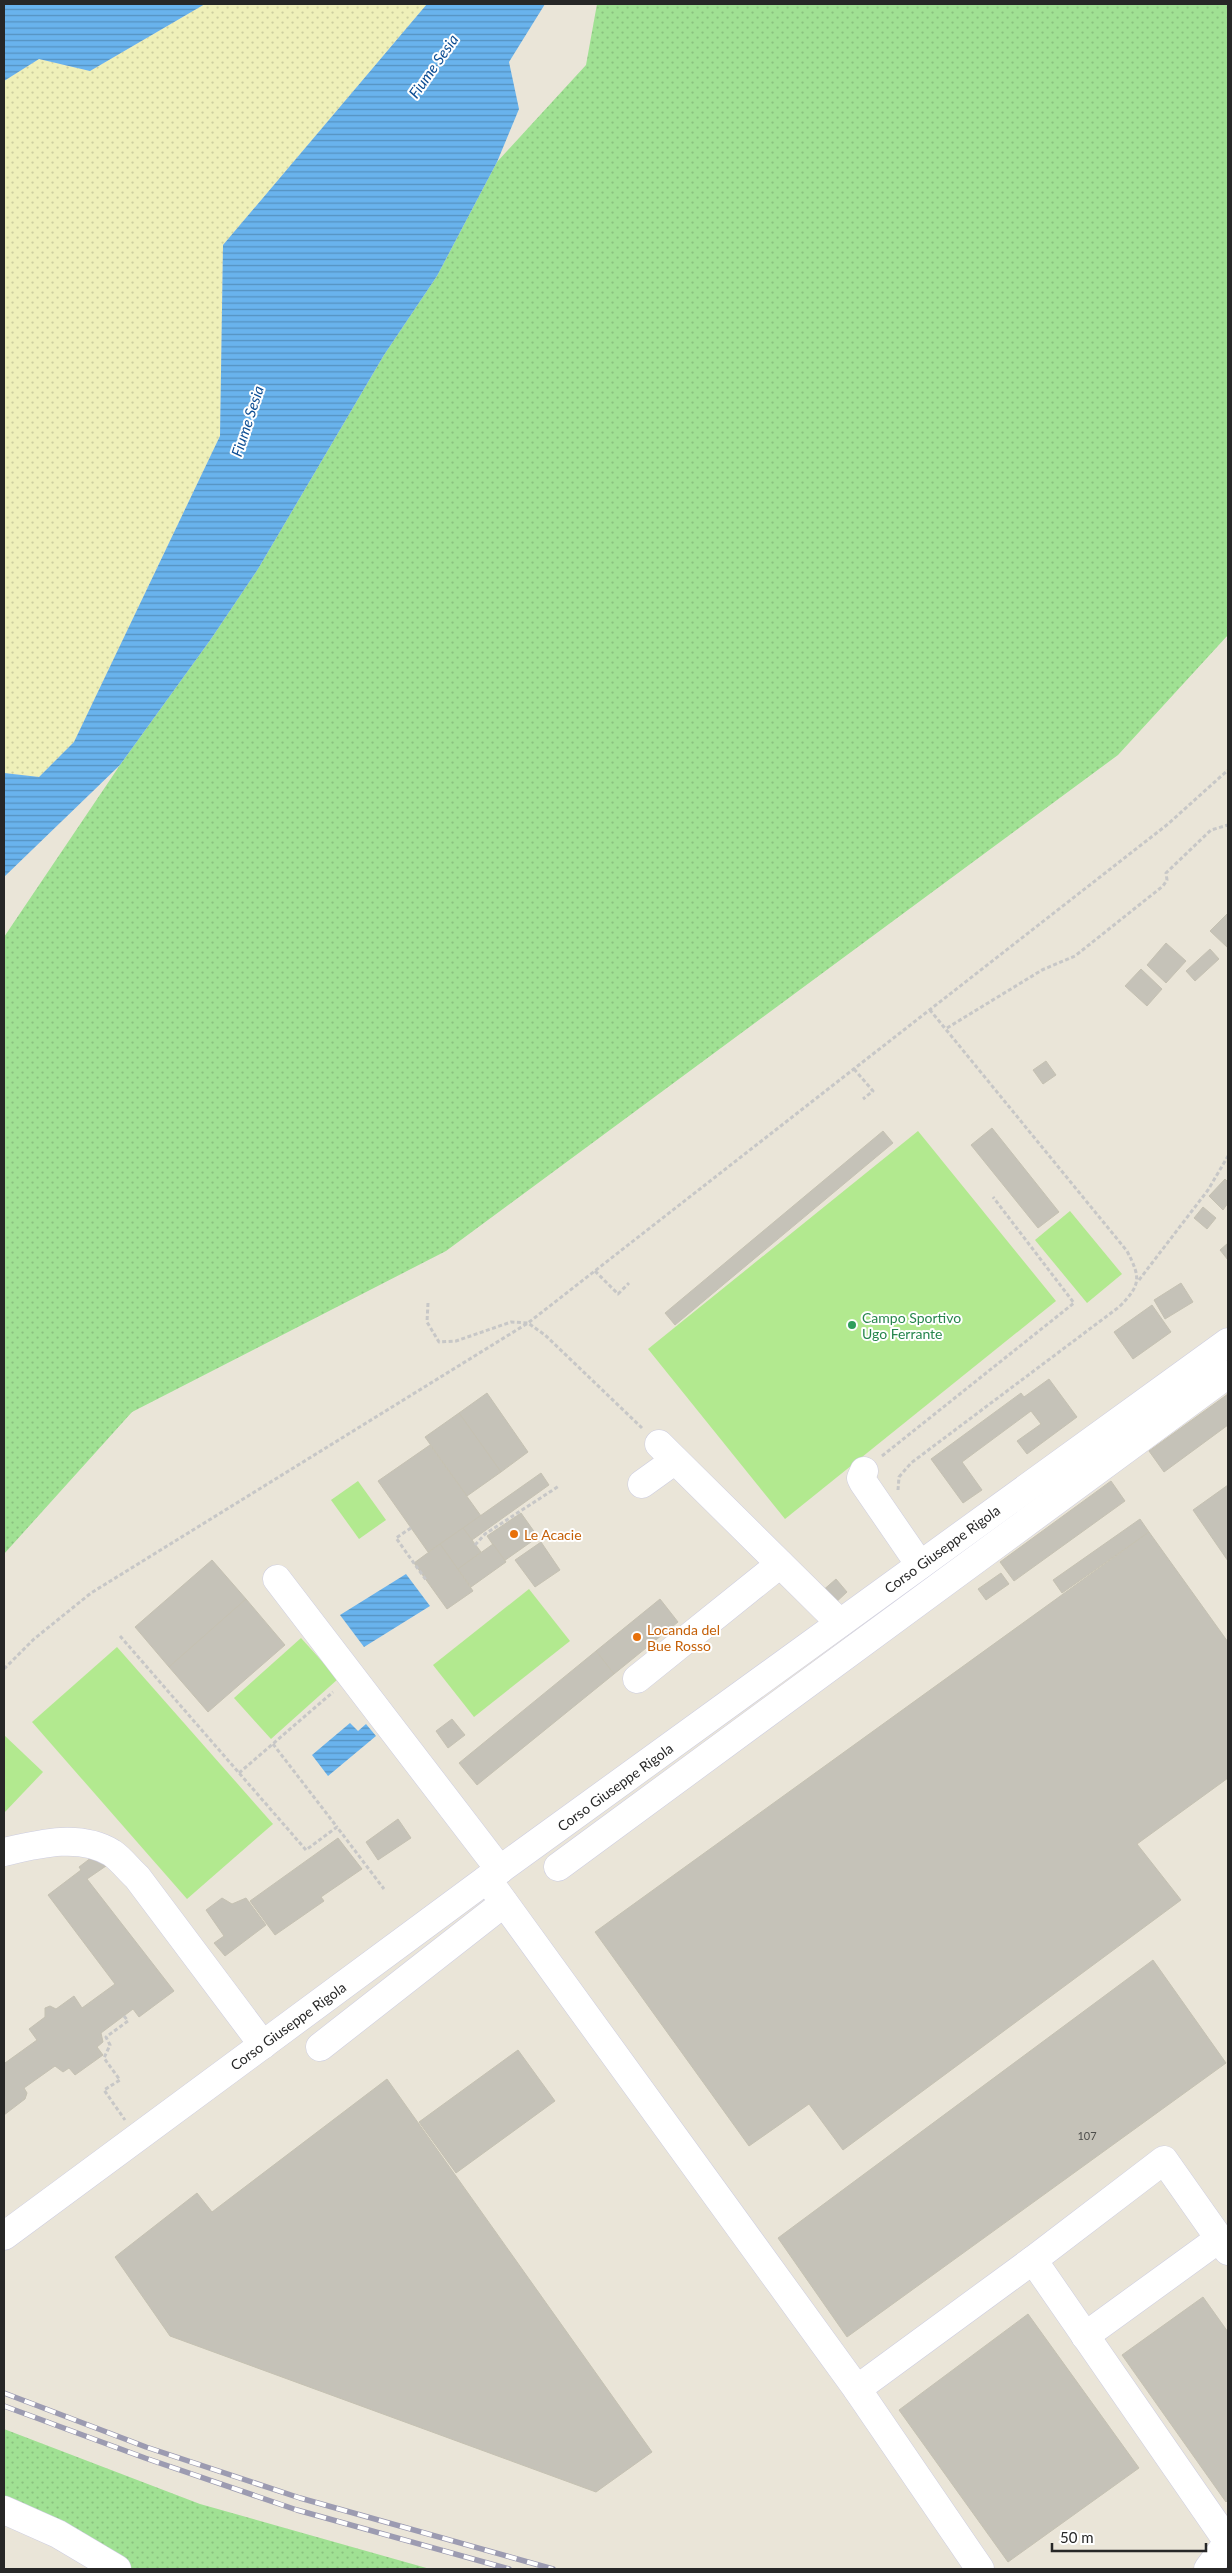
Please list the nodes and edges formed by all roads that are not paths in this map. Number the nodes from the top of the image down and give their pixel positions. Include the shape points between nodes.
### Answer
1 (1228, 1342) edge
2 (1228, 1374) edge
3 (864, 1471) road end
4 (642, 1484) dead end
5 (780, 1564) junction
6 (920, 1566) junction
7 (277, 1579) dead end
8 (840, 1623) junction
9 (637, 1679) dead end
10 (4, 1852) edge
11 (558, 1867) dead end
12 (494, 1875) junction
13 (504, 1903) junction
14 (263, 2045) junction
15 (320, 2047) dead end
16 (4, 2236) edge
17 (1224, 2245) edge
18 (1033, 2260) junction
19 (1085, 2336) junction
20 (857, 2389) junction
21 (4, 2510) edge
22 (1228, 2542) edge
23 (116, 2569) edge
24 (980, 2569) edge
25 (1208, 2569) edge

1 - 6 street, Corso Giuseppe Rigola
2 - 11 street
3 - 6 street via 863,1482
4 - 5 street via 666,1453
5 - 8 street
5 - 9 street
6 - 8 street, Corso Giuseppe Rigola
7 - 12 street
8 - 12 street, Corso Giuseppe Rigola
10 - 14 street via 33,1845 84,1841 112,1854 137,1877
12 - 13 street
12 - 14 street, Corso Giuseppe Rigola
13 - 15 street
13 - 20 street
14 - 16 street, Corso Giuseppe Rigola
17 - 18 street via 1164,2160
17 - 19 street
18 - 19 street
18 - 20 street
19 - 22 street
20 - 24 street
21 - 23 street via 58,2534
22 - 25 street

